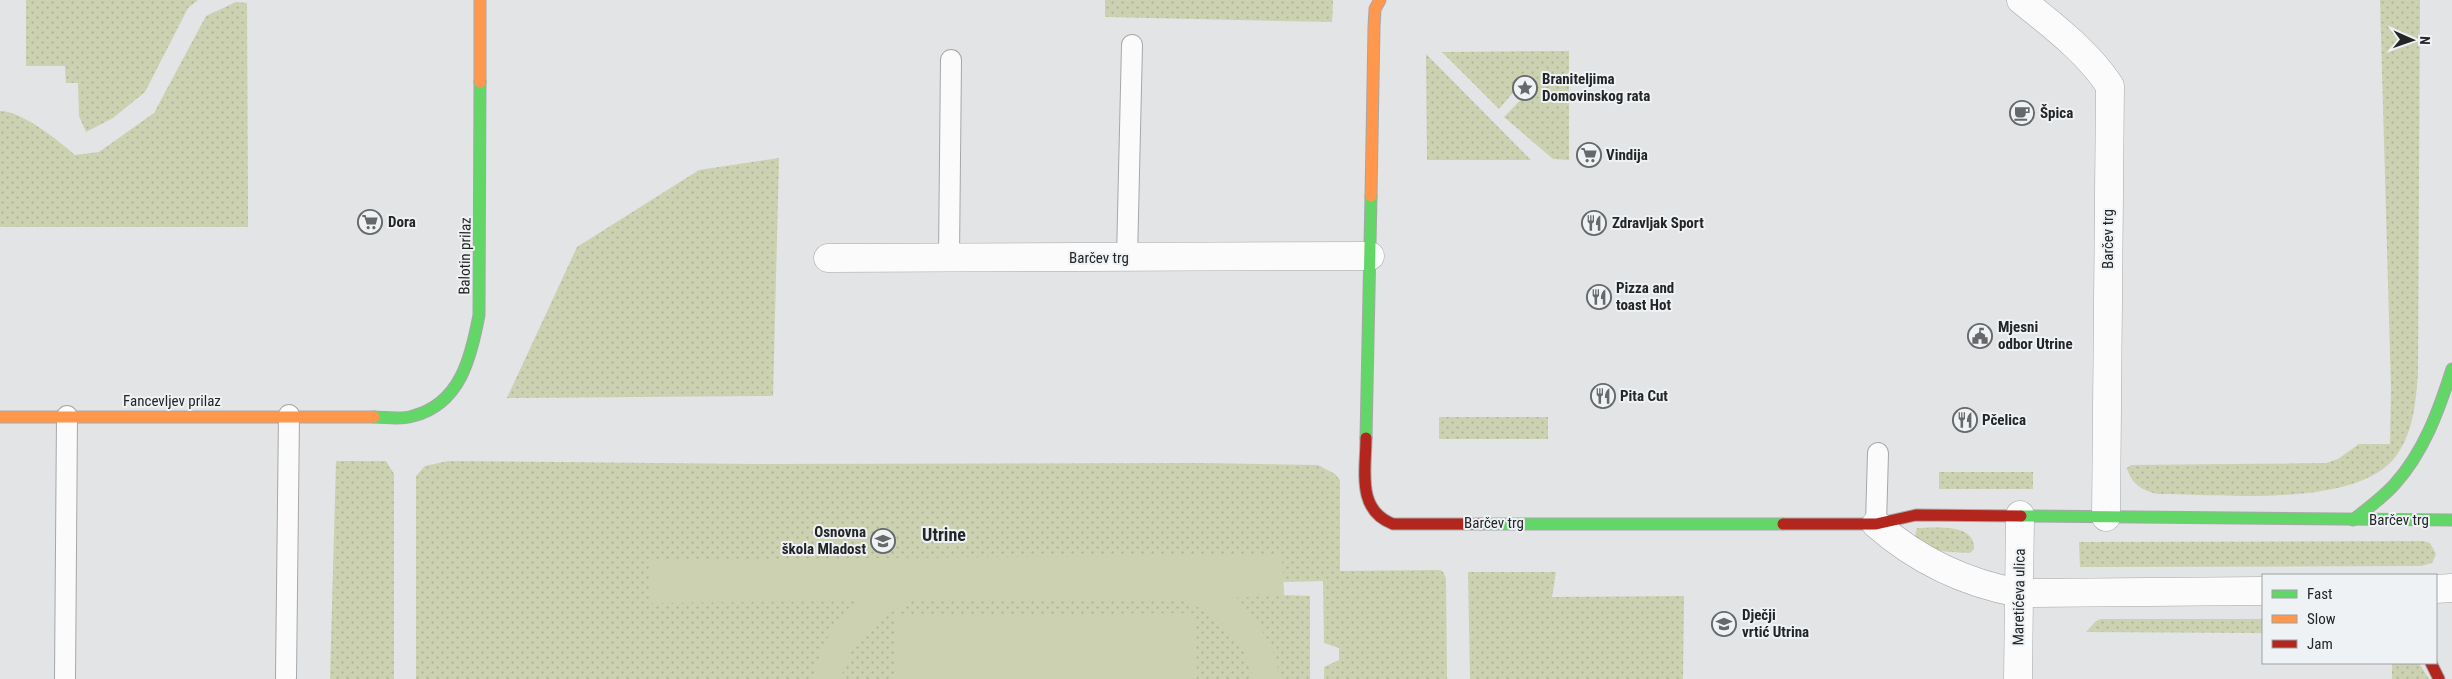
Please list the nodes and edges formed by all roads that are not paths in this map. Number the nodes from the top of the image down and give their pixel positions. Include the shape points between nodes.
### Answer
1 (480, 0) edge
2 (1380, 0) edge
3 (2021, 0) edge
4 (1132, 45) dead end
5 (951, 60) dead end
6 (1370, 256) junction
7 (949, 257) junction
8 (828, 258) dead end
9 (1127, 258) junction
10 (2452, 369) edge
11 (289, 415) junction
12 (67, 416) junction
13 (0, 417) edge
14 (345, 417) joint
15 (1878, 452) dead end
16 (2020, 515) junction
17 (2106, 518) junction
18 (2353, 520) junction
19 (2452, 520) edge
20 (1876, 524) junction
21 (2452, 588) edge
22 (2437, 589) edge
23 (2262, 591) edge
24 (2019, 593) junction
25 (2432, 664) edge
26 (286, 677) dead end
27 (65, 679) edge
28 (2018, 679) edge
29 (2440, 679) edge

1 - 14 street, Balotin prilaz via 479,315 473,348 457,384 438,406 412,417
2 - 6 street, Barčev trg via 1374,18
3 - 17 street, Barčev trg via 2098,67 2110,86
4 - 9 lane
5 - 7 lane
6 - 9 street, Barčev trg
6 - 20 street, Barčev trg via 1367,493 1370,510 1378,518 1393,524
7 - 8 street, Barčev trg
7 - 9 street, Barčev trg
10 - 18 street via 2432,426 2417,453 2394,485
11 - 12 street, Fancevljev prilaz
11 - 14 street, Fancevljev prilaz
11 - 26 lane
12 - 13 street, Fancevljev prilaz
12 - 27 lane
15 - 20 lane
16 - 17 street, Barčev trg
16 - 20 street, Barčev trg via 1916,515
16 - 24 street, Maretićeva ulica
17 - 18 street, Barčev trg
18 - 19 street, Barčev trg
20 - 24 street via 1896,542 1958,576 1995,589
21 - 22 street
23 - 24 street
24 - 28 street, Maretićeva ulica
25 - 29 street

